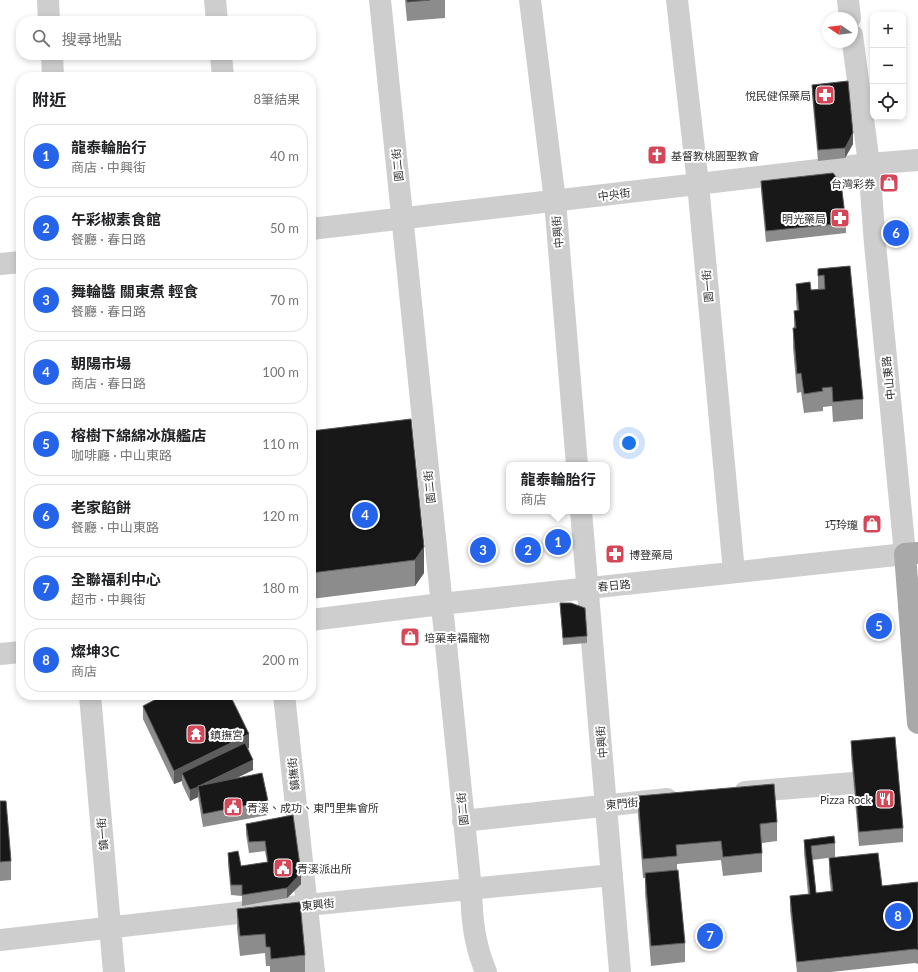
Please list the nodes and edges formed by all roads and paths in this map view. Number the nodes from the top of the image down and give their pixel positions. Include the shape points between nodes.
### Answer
1 (48, 0) edge
2 (215, 0) edge
3 (380, 0) edge
4 (530, 0) edge
5 (678, 0) edge
6 (848, 0) edge
7 (849, 12) edge
8 (49, 16) edge
9 (217, 16) edge
10 (854, 48) edge
11 (52, 60) edge
12 (221, 60) edge
13 (53, 72) edge
14 (223, 72) edge
15 (918, 160) edge
16 (869, 164) junction
17 (698, 184) junction
18 (555, 201) junction
19 (402, 218) junction
20 (316, 227) edge
21 (16, 262) edge
22 (0, 264) edge
23 (577, 462) edge
24 (581, 514) edge
25 (912, 553) edge
26 (734, 572) junction
27 (588, 588) junction
28 (441, 604) junction
29 (316, 619) edge
30 (16, 652) edge
31 (0, 654) edge
32 (90, 700) edge
33 (285, 700) edge
34 (918, 723) edge
35 (853, 783) edge
36 (725, 794) edge
37 (686, 798) edge
38 (606, 805) junction
39 (463, 821) junction
40 (612, 874) junction
41 (470, 889) junction
42 (307, 905) junction
43 (110, 929) junction
44 (0, 940) edge
45 (114, 972) edge
46 (314, 972) edge
47 (486, 972) edge
48 (620, 972) edge

1 - 8 street
2 - 9 street
3 - 19 street, 園二街
4 - 18 street, 中興街
5 - 17 street, 園一街
6 - 7 street
10 - 16 street, 中山東路
11 - 13 street
12 - 14 street
15 - 16 street, 中央街
16 - 17 street, 中央街
16 - 25 street, 中山東路 via 875,244
17 - 18 street, 中央街
17 - 26 street, 園一街
18 - 19 street, 中央街
18 - 23 street, 中興街
19 - 20 street, 中央街
19 - 28 street, 園二街
21 - 22 street
24 - 27 street, 中興街
25 - 26 street, 春日路
25 - 34 main road, 中山東路
26 - 27 street, 春日路
27 - 28 street, 春日路
27 - 38 street, 中興街
28 - 29 street, 春日路
28 - 39 street, 園二街
30 - 31 street
32 - 43 street, 鎮一街
33 - 42 street, 鎮撫街
35 - 36 street
37 - 38 street, 東門街
38 - 39 street, 東門街
38 - 40 street, 中興街
39 - 41 street, 園二街
40 - 41 street, 東興街
40 - 48 street, 中興街
41 - 42 street, 東興街
41 - 47 street, 園二街 via 477,950
42 - 43 street, 東興街
42 - 46 street, 鎮撫街
43 - 44 street, 東興街
43 - 45 street, 鎮一街

